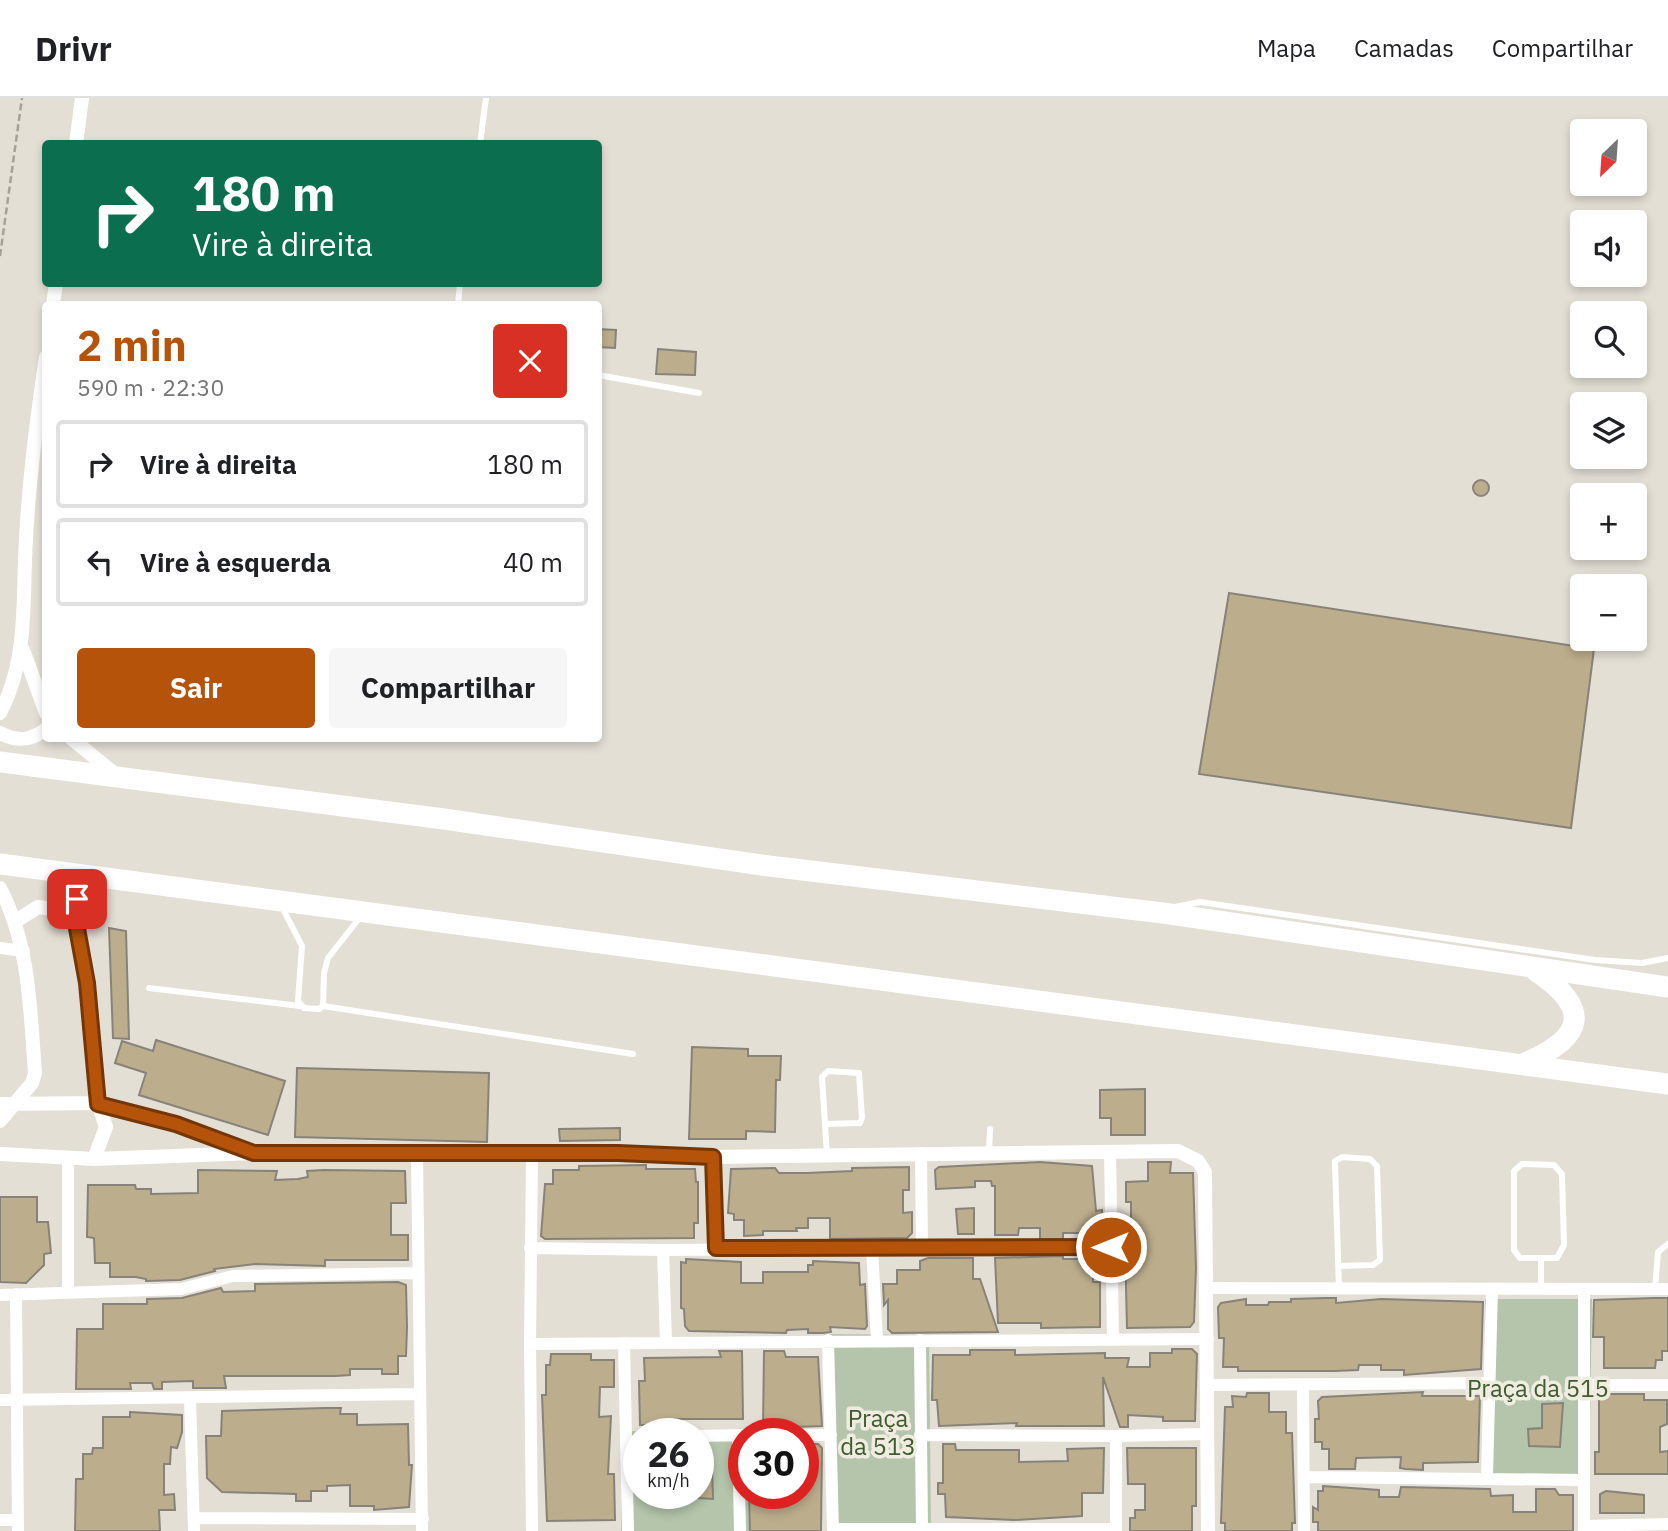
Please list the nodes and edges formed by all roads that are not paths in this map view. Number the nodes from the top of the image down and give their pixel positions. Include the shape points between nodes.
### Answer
1 (82, 98) edge
2 (486, 98) edge
3 (77, 140) edge
4 (481, 140) edge
5 (602, 376) edge
6 (42, 393) edge
7 (699, 393) dead end
8 (23, 649) junction
9 (42, 702) edge
10 (0, 713) edge
11 (42, 732) edge
12 (0, 733) edge
13 (76, 742) edge
14 (0, 762) edge
15 (117, 776) junction
16 (0, 864) edge
17 (85, 875) junction
18 (0, 888) edge
19 (278, 901) junction
20 (74, 912) junction
21 (364, 912) junction
22 (1163, 913) junction
23 (16, 921) junction
24 (0, 948) edge
25 (24, 951) junction
26 (1668, 958) edge
27 (1533, 969) junction
28 (1668, 987) edge
29 (149, 988) dead end
30 (300, 1006) junction
31 (323, 1006) junction
32 (632, 1054) dead end
33 (1523, 1064) junction
34 (1668, 1084) edge
35 (6, 1104) edge
36 (98, 1104) junction
37 (0, 1121) edge
38 (825, 1124) junction
39 (990, 1129) dead end
40 (1111, 1151) junction
41 (0, 1153) edge
42 (254, 1153) junction
43 (921, 1153) junction
44 (989, 1153) junction
45 (532, 1154) junction
46 (417, 1155) junction
47 (827, 1155) junction
48 (713, 1157) junction
49 (68, 1158) junction
50 (94, 1159) junction
51 (1668, 1244) edge
52 (922, 1247) junction
53 (1111, 1247) junction
54 (530, 1248) junction
55 (716, 1248) junction
56 (872, 1249) junction
57 (663, 1250) junction
58 (1541, 1258) junction
59 (1339, 1266) junction
60 (417, 1273) junction
61 (1207, 1288) junction
62 (1339, 1289) junction
63 (1492, 1289) junction
64 (1541, 1289) junction
65 (1584, 1289) junction
66 (1661, 1289) edge
67 (68, 1292) junction
68 (16, 1294) junction
69 (0, 1295) edge
70 (1113, 1339) junction
71 (1208, 1339) junction
72 (828, 1340) junction
73 (877, 1340) junction
74 (920, 1340) junction
75 (666, 1342) junction
76 (624, 1343) junction
77 (530, 1344) junction
78 (1489, 1383) junction
79 (1206, 1385) junction
80 (1586, 1385) junction
81 (1668, 1385) edge
82 (1303, 1386) junction
83 (419, 1394) junction
84 (190, 1399) junction
85 (0, 1400) edge
86 (18, 1400) junction
87 (625, 1418) edge
88 (1206, 1434) junction
89 (819, 1435) edge
90 (831, 1435) junction
91 (920, 1435) junction
92 (1116, 1436) junction
93 (1487, 1476) junction
94 (1305, 1477) junction
95 (1584, 1480) junction
96 (627, 1509) edge
97 (740, 1509) edge
98 (0, 1520) edge
99 (1668, 1524) edge
100 (194, 1525) edge
101 (423, 1525) edge
102 (18, 1526) edge
103 (922, 1529) junction
104 (1584, 1529) edge
105 (833, 1530) edge
106 (1116, 1530) edge
107 (533, 1531) edge
108 (628, 1531) edge
109 (740, 1531) edge
110 (1208, 1531) edge
111 (1304, 1531) edge

1 - 3 street
2 - 4 lane
5 - 7 lane
6 - 8 street via 26,538
8 - 9 street
8 - 10 street
11 - 12 street via 22,740
13 - 15 street
14 - 15 highway
15 - 22 highway via 769,866
16 - 17 highway
17 - 19 highway
17 - 20 street
18 - 23 street
19 - 21 highway
19 - 30 lane via 301,941
20 - 23 street via 38,906
20 - 36 street via 87,983
21 - 31 lane via 328,958
21 - 33 highway
22 - 26 lane via 1200,902 1595,960 1642,963
22 - 27 highway
23 - 25 street
24 - 25 street
25 - 35 street via 35,1073 32,1083
27 - 28 highway
27 - 33 highway via 1561,988 1570,1001 1574,1024 1554,1051
29 - 30 lane
30 - 31 lane
31 - 32 lane
33 - 34 highway
35 - 36 street
35 - 37 street
36 - 42 street via 176,1124
36 - 50 street via 106,1127
38 - 38 lane via 860,1123 859,1073 824,1073
38 - 47 lane
39 - 44 lane
40 - 44 street
40 - 53 street
40 - 61 street via 1178,1151 1198,1161 1205,1172
41 - 49 street
42 - 46 street
42 - 50 street
43 - 44 street
43 - 47 street
43 - 52 street
45 - 46 street
45 - 48 street
45 - 54 street
46 - 60 street
47 - 48 street
48 - 55 street
49 - 50 street
49 - 67 street
51 - 66 lane via 1658,1252
52 - 53 street
52 - 56 street
53 - 70 street
54 - 57 street
54 - 77 street
55 - 56 street
55 - 57 street
56 - 73 street
57 - 75 street
58 - 58 lane via 1520,1258 1514,1250 1514,1171 1522,1164 1554,1165 1562,1174 1563,1252 1557,1258
58 - 64 lane
59 - 59 lane via 1373,1265 1380,1260 1377,1166 1370,1158 1335,1161
59 - 62 lane
60 - 67 street via 233,1276 181,1289
60 - 83 street
61 - 62 street
61 - 71 street
62 - 63 street
63 - 64 street
63 - 78 street
64 - 65 street
65 - 66 street
65 - 80 street
67 - 68 street
68 - 69 street
68 - 86 street
70 - 71 street
70 - 74 street
71 - 79 street
72 - 73 street
72 - 75 street
72 - 90 street
73 - 74 street
74 - 91 street
75 - 76 street
76 - 77 street
76 - 87 street
77 - 107 street
78 - 82 street
78 - 93 street
79 - 82 street
79 - 88 street
80 - 81 street
80 - 95 street
82 - 94 street
83 - 84 street
83 - 101 street
84 - 86 street
84 - 100 street
85 - 86 street
86 - 102 street
88 - 92 street
88 - 110 street
89 - 90 street
90 - 105 street
91 - 92 street
91 - 103 street
92 - 106 street
93 - 94 street
93 - 95 street
94 - 111 street
95 - 104 street
96 - 108 street
97 - 109 street
98 - 102 street
99 - 104 street
100 - 101 street
103 - 105 street
103 - 106 street

